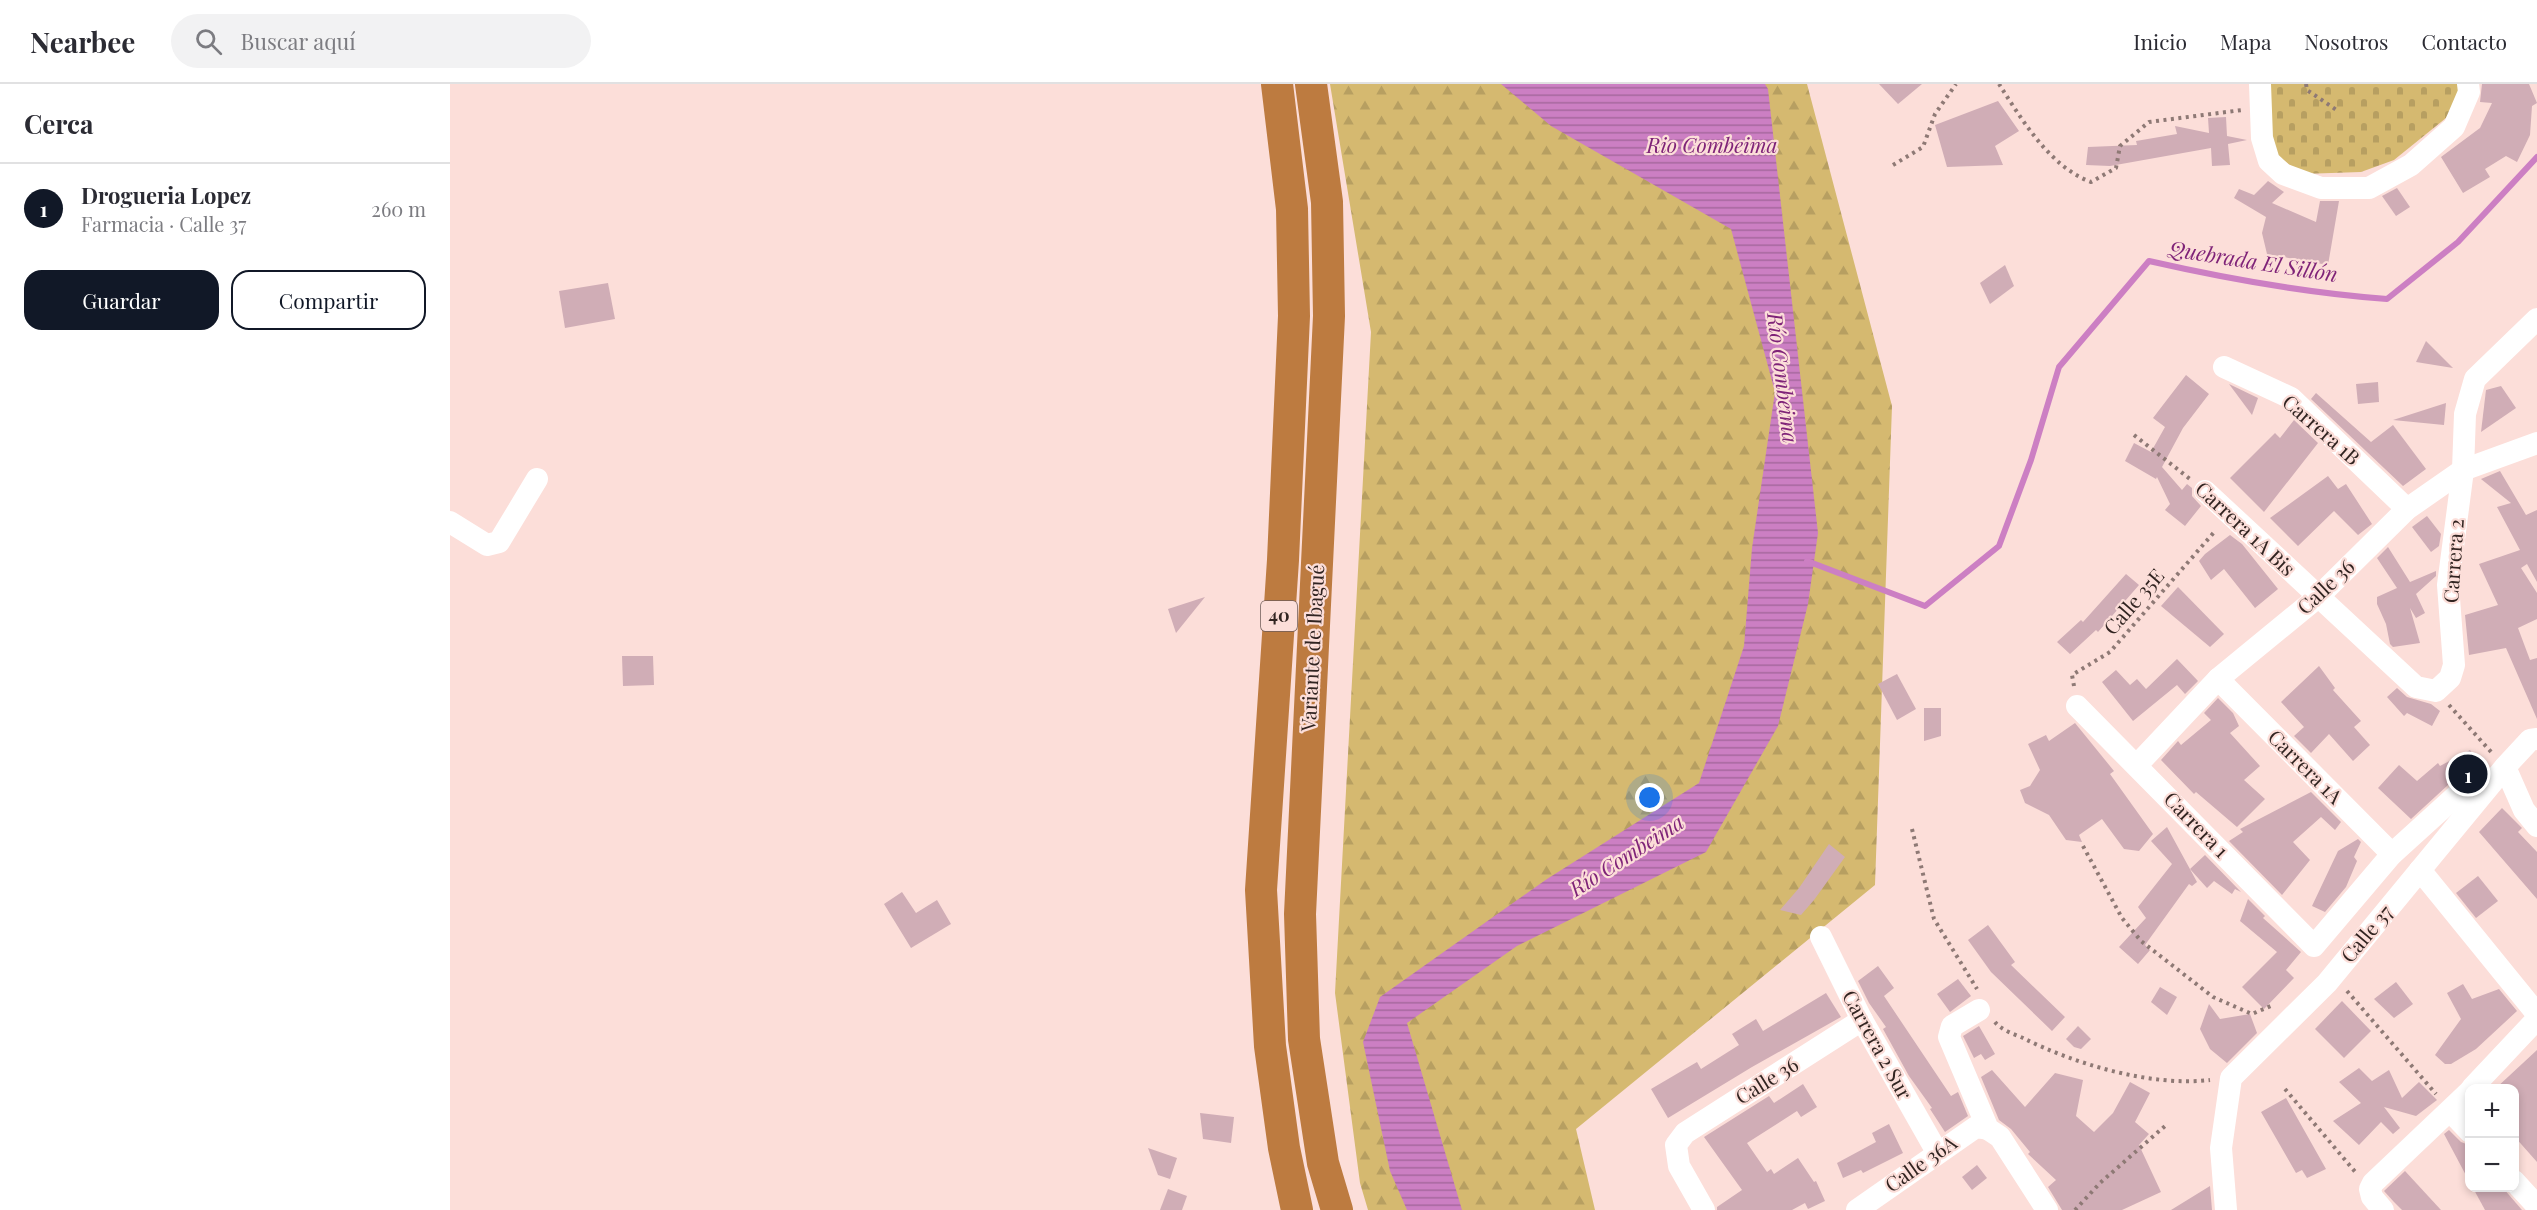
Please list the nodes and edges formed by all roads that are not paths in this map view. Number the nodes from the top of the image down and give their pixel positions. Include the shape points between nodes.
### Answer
1 (1277, 84) edge
2 (1311, 84) edge
3 (2259, 84) edge
4 (2468, 84) edge
5 (2537, 319) edge
6 (2224, 367) dead end
7 (2537, 443) edge
8 (2463, 470) junction
9 (537, 479) dead end
10 (2205, 491) road end
11 (2407, 509) junction
12 (450, 522) edge
13 (2318, 597) junction
14 (2218, 679) junction
15 (2436, 691) joint
16 (2077, 706) road end
17 (2537, 739) edge
18 (2137, 765) junction
19 (2499, 774) junction
20 (2537, 826) edge
21 (2392, 854) junction
22 (2420, 870) junction
23 (1821, 937) dead end
24 (2314, 946) joint
25 (1984, 1008) road end
26 (2537, 1016) edge
27 (1862, 1020) junction
28 (2476, 1084) edge
29 (2465, 1097) edge
30 (2451, 1112) junction
31 (2465, 1128) edge
32 (1988, 1129) junction
33 (1937, 1152) junction
34 (2519, 1186) edge
35 (2537, 1206) edge
36 (1297, 1210) edge
37 (1337, 1210) edge
38 (1704, 1210) edge
39 (1857, 1210) edge
40 (2047, 1210) edge
41 (2226, 1210) edge
42 (2383, 1210) edge

1 - 36 highway, Variante de Ibagué / 40 via 1292,209 1294,316 1261,890 1270,1046
2 - 37 highway, Variante de Ibagué / 40 via 1327,202 1329,316 1300,914 1304,1039 1323,1163
3 - 4 street via 2262,138 2269,161 2283,174 2321,188 2369,188 2411,165 2454,127 2469,92
5 - 8 street, Carrera 2 via 2475,379 2464,414
6 - 11 street, Carrera 1B via 2291,398
7 - 8 street, Calle 36
8 - 11 street, Calle 36
8 - 15 street, Carrera 2 via 2448,585 2454,665 2450,678
9 - 12 street via 499,542 487,545
10 - 13 street, Carrera 1A Bis
11 - 13 street, Calle 36
13 - 14 street, Calle 36
13 - 15 street, Carrera 1A Bis via 2416,687
14 - 18 street, Calle 36
14 - 21 street, Carrera 1A
16 - 18 street, Carrera 1
17 - 19 street, Calle 37 via 2530,740
18 - 24 street, Carrera 1
19 - 20 street
19 - 21 street, Calle 37 via 2457,795
19 - 22 street, Calle 37
21 - 24 street, Calle 37
22 - 26 street
22 - 41 street, Calle 37 via 2327,983 2231,1078 2221,1148
23 - 27 street, Carrera 2 Sur
25 - 32 street via 1952,1026 1949,1037
26 - 28 street
27 - 33 street, Carrera 2 Sur
27 - 38 street, Calle 36 via 1685,1133 1676,1145 1679,1166
29 - 30 street
30 - 31 street
30 - 42 street via 2371,1186 2372,1197
32 - 33 street, Calle 36A via 1976,1126
32 - 40 street via 2000,1137
33 - 39 street, Calle 36A
34 - 35 street

